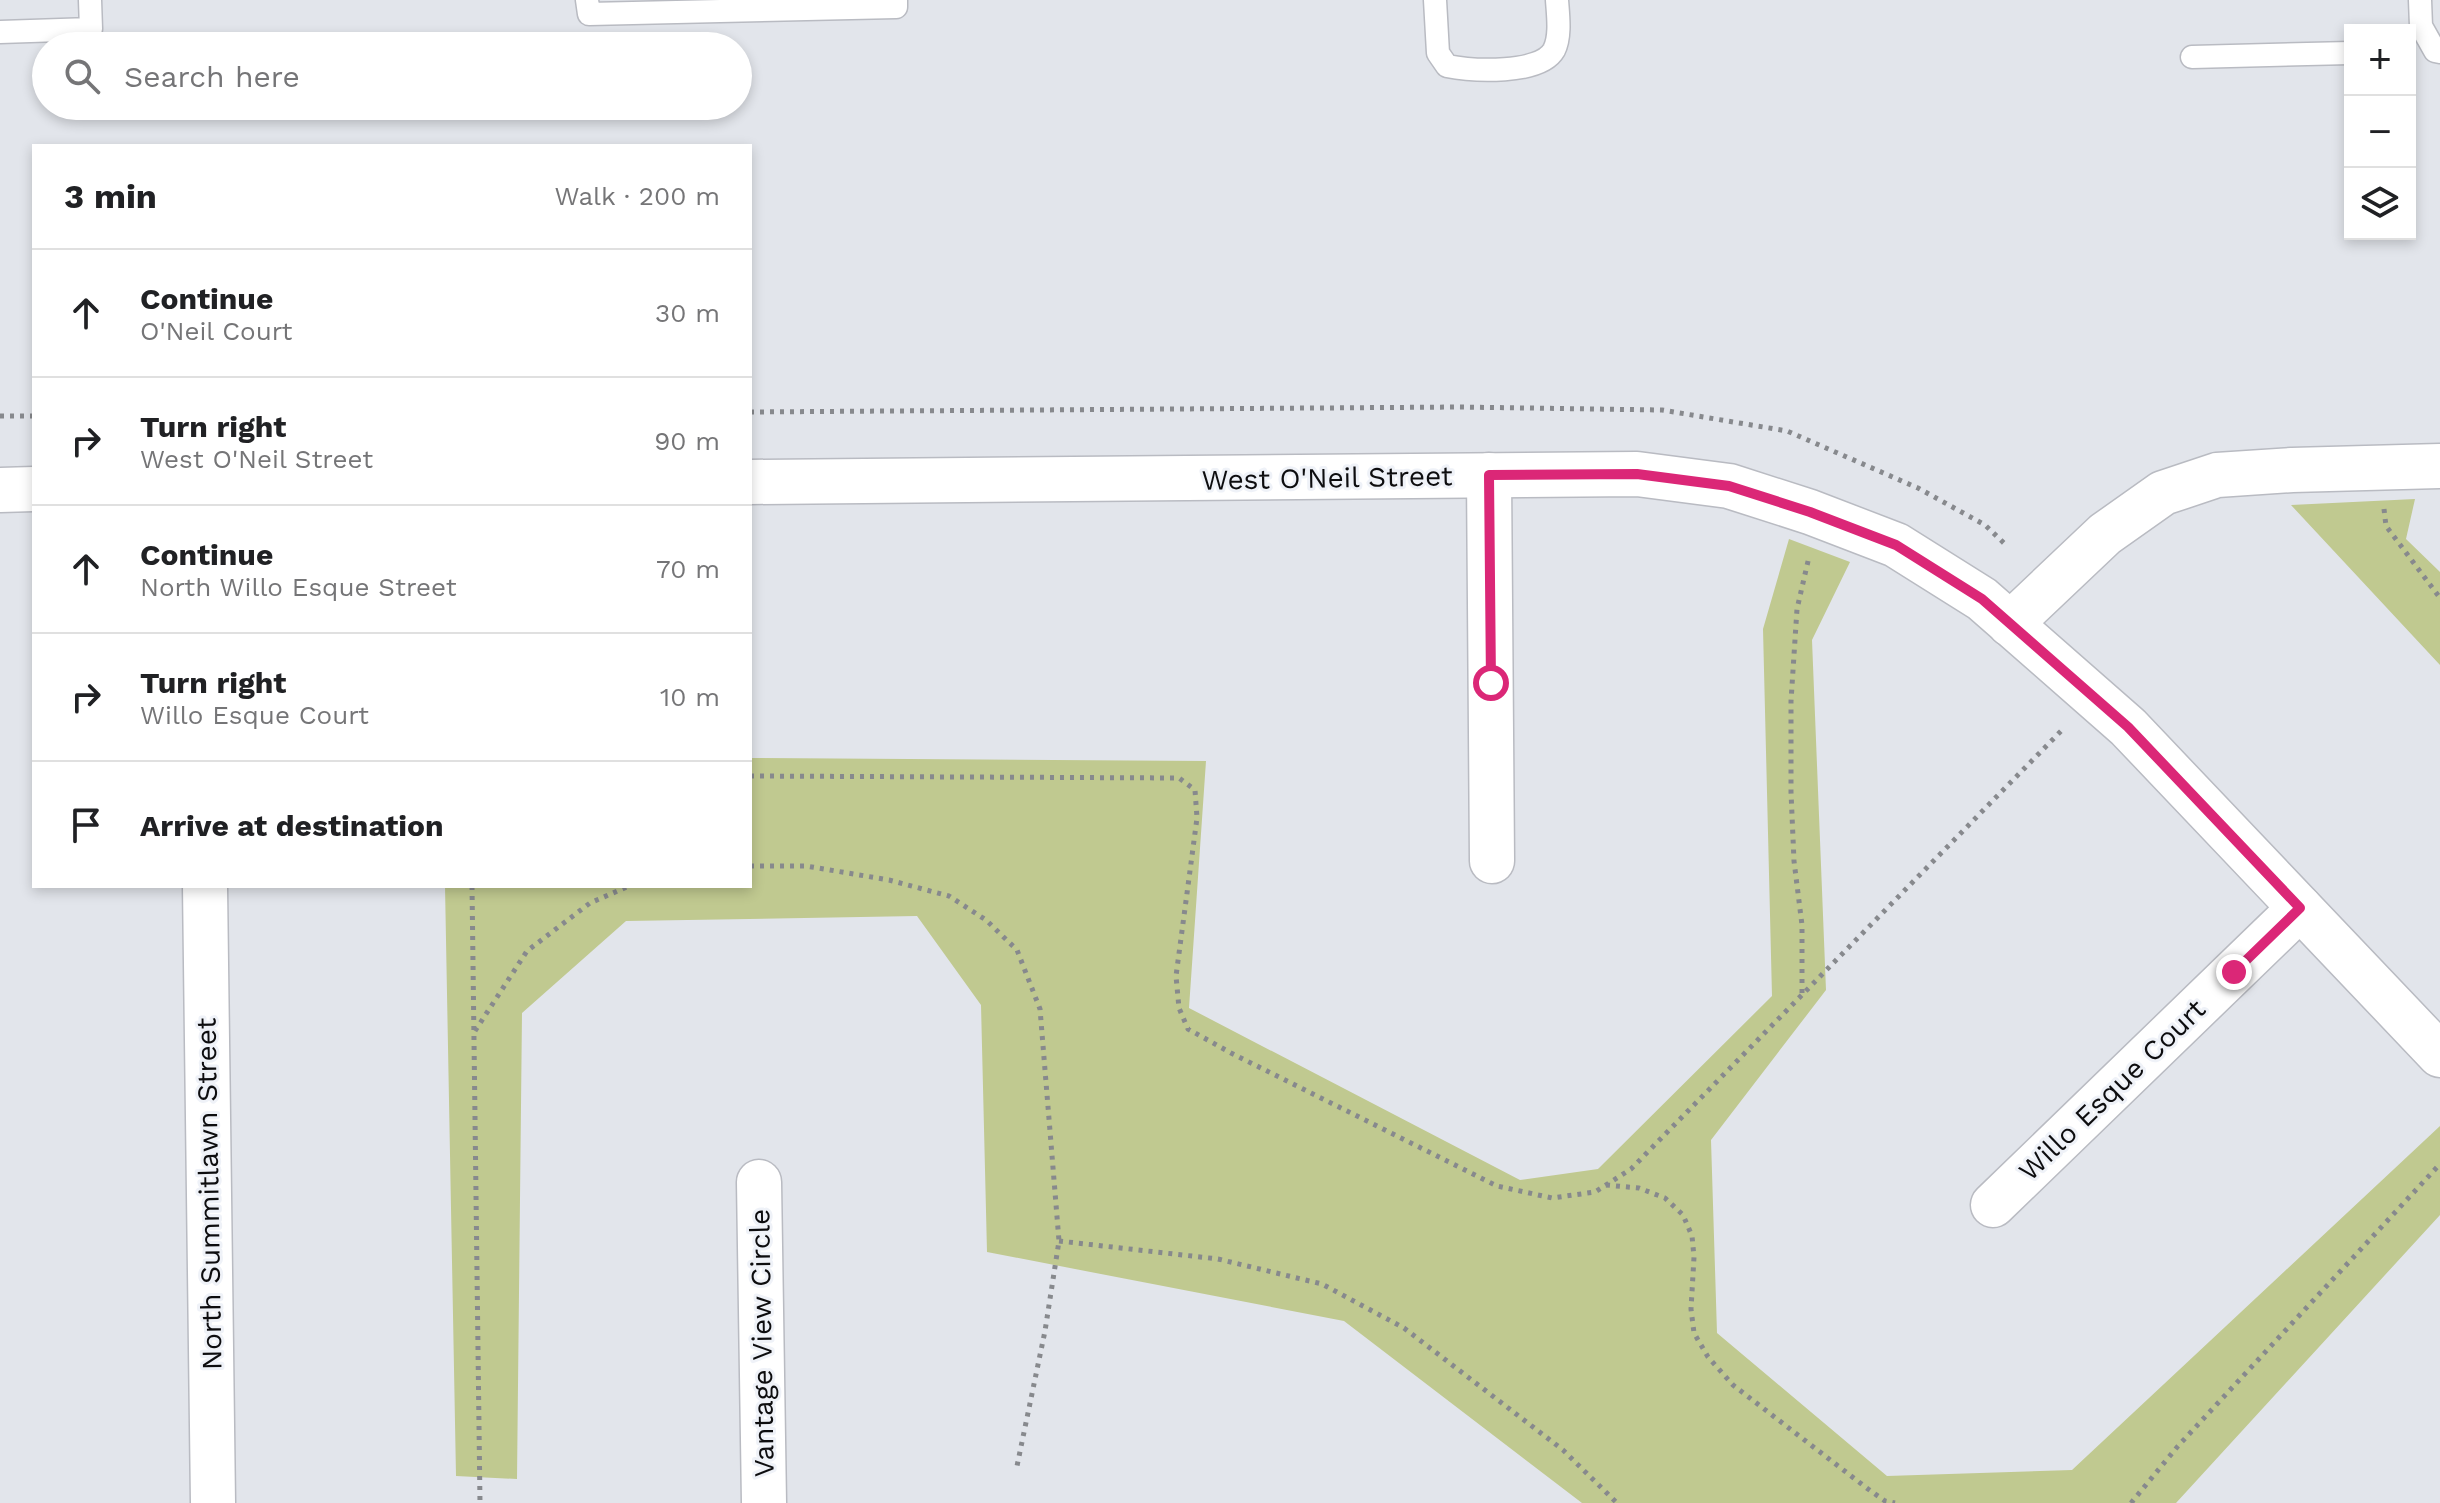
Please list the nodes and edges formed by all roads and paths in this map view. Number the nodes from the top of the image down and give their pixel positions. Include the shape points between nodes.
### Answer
1 (90, 0) edge
2 (587, 0) edge
3 (896, 0) edge
4 (1435, 0) edge
5 (1557, 0) edge
6 (2420, 0) edge
7 (0, 32) edge
8 (2416, 51) edge
9 (2438, 51) edge
10 (2344, 53) edge
11 (2192, 57) dead end
12 (752, 412) edge
13 (0, 416) edge
14 (32, 416) edge
15 (2440, 466) edge
16 (1489, 475) junction
17 (752, 482) edge
18 (32, 489) edge
19 (0, 490) edge
20 (2383, 496) dead end
21 (2007, 546) dead end
22 (1809, 554) dead end
23 (2440, 598) edge
24 (2010, 624) junction
25 (2068, 724) dead end
26 (752, 776) edge
27 (1492, 861) dead end
28 (752, 866) edge
29 (205, 888) edge
30 (472, 888) edge
31 (624, 888) edge
32 (2300, 908) junction
33 (1802, 994) junction
34 (474, 1032) junction
35 (2440, 1055) edge
36 (2440, 1164) edge
37 (759, 1182) dead end
38 (1605, 1185) junction
39 (1993, 1205) dead end
40 (1059, 1241) junction
41 (1017, 1466) dead end
42 (213, 1503) edge
43 (480, 1503) edge
44 (764, 1503) edge
45 (1617, 1503) edge
46 (1895, 1503) edge
47 (2131, 1503) edge

1 - 7 lane via 91,29
2 - 3 lane via 589,14 896,7
4 - 5 lane via 1438,53 1447,66 1466,70 1532,66 1548,57 1556,47
6 - 9 lane via 2421,26
8 - 9 lane
10 - 11 lane
12 - 21 path via 1662,410 1787,431 1918,488 1985,525
13 - 14 path
15 - 24 street via 2217,475 2163,493 2105,534
16 - 17 street, West O'Neil Street
16 - 24 street, West O'Neil Street via 1637,474 1729,486 1896,545 1982,599
16 - 27 street
18 - 19 street
20 - 23 path via 2386,526
22 - 33 path via 1797,609 1791,701
24 - 32 street, West O'Neil Street via 2128,727
25 - 33 path
26 - 38 path via 1179,778 1195,790 1197,818 1176,976 1179,1008 1188,1029 1497,1186 1552,1198 1595,1192
28 - 40 path via 806,866 949,896 986,920 1017,950 1040,1009
29 - 42 street, North Summitlawn Street
30 - 34 path
31 - 34 path via 590,903 527,951
32 - 35 street, West O'Neil Street
32 - 39 street, Willo Esque Court
33 - 38 path via 1631,1169
34 - 43 path
36 - 47 path
37 - 44 street, Vantage View Circle
38 - 46 path via 1639,1188 1665,1198 1683,1215 1694,1257 1694,1333 1733,1385 1885,1501
40 - 41 path
40 - 45 path via 1218,1259 1322,1284 1404,1328 1563,1450

